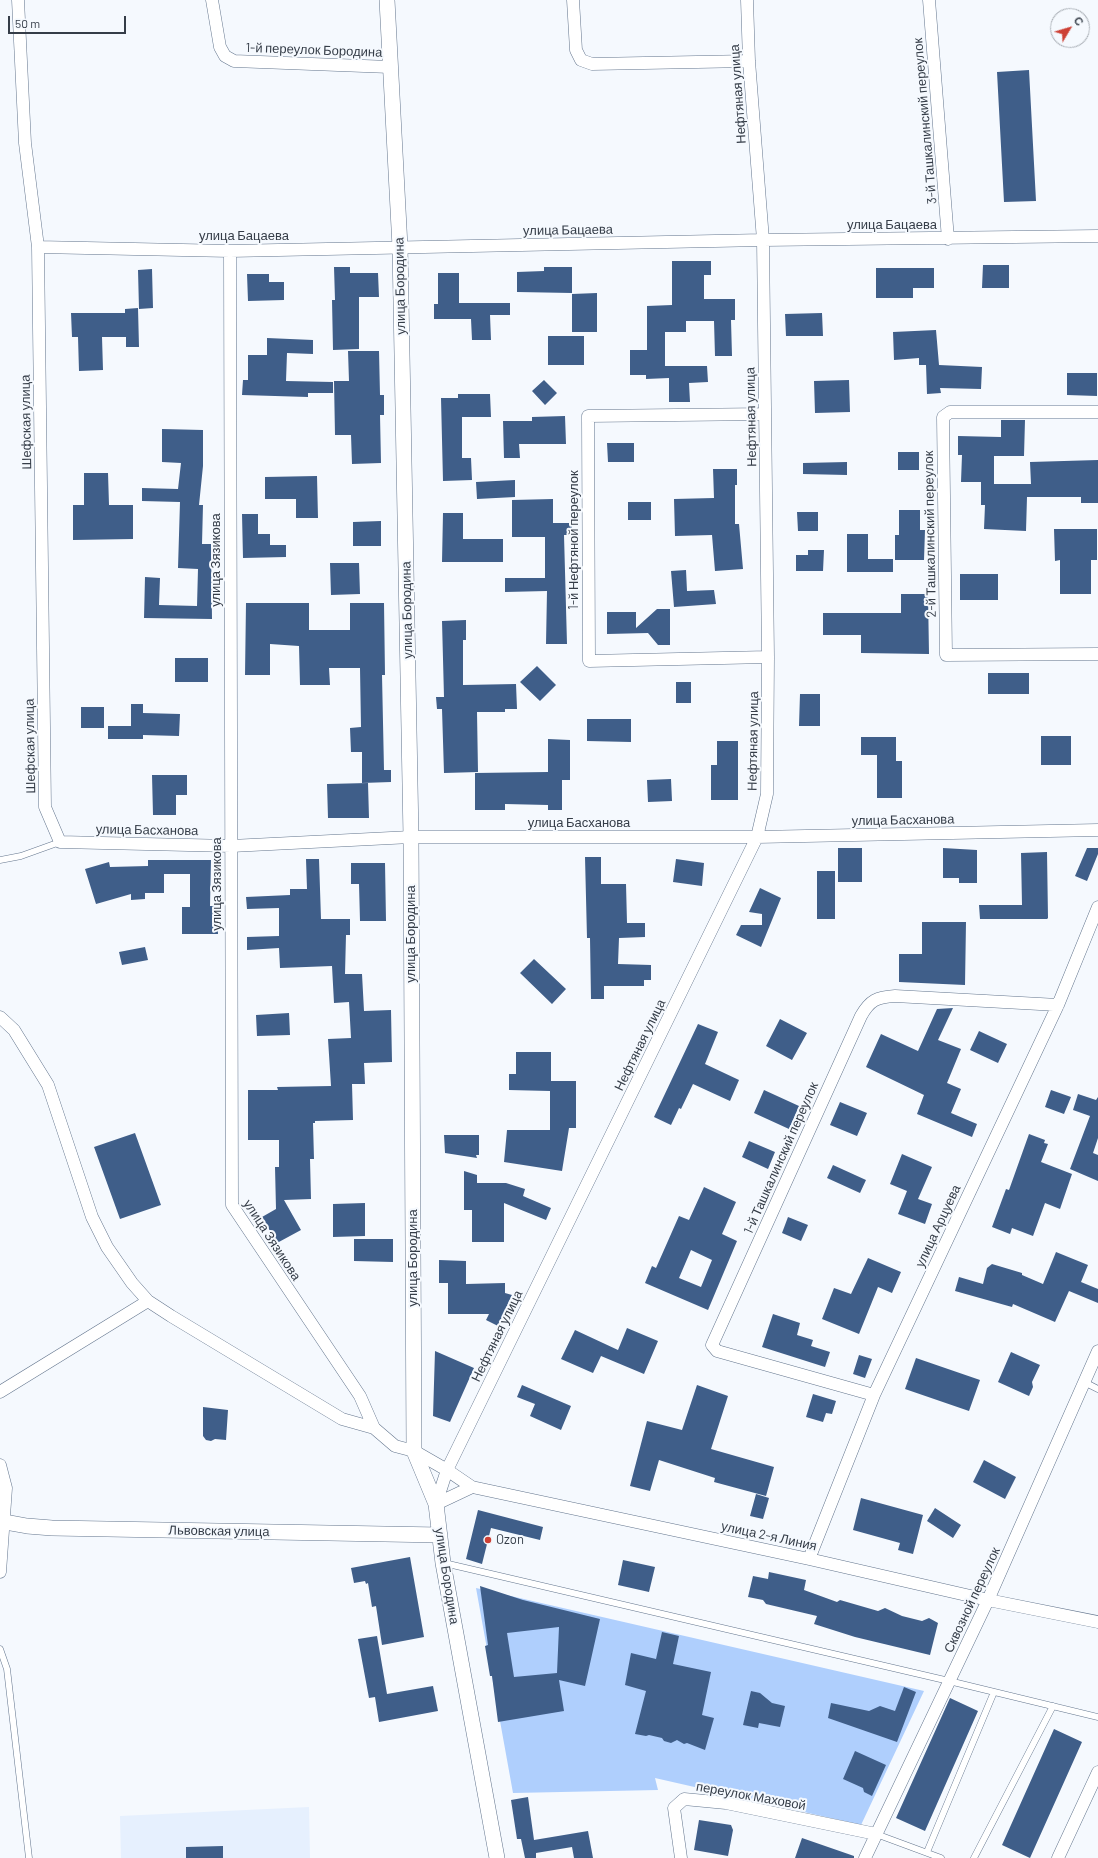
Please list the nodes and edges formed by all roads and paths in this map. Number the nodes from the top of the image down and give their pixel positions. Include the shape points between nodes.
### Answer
1 (18, 0) edge
2 (212, 0) edge
3 (387, 0) edge
4 (573, 0) edge
5 (747, 0) edge
6 (928, 0) edge
7 (749, 61) junction
8 (390, 67) junction
9 (1098, 236) edge
10 (948, 239) junction
11 (763, 240) junction
12 (38, 247) junction
13 (400, 247) junction
14 (230, 251) junction
15 (1098, 412) edge
16 (765, 414) junction
17 (1098, 654) edge
18 (768, 657) junction
19 (1098, 830) edge
20 (411, 836) junction
21 (757, 837) junction
22 (60, 842) junction
23 (231, 846) junction
24 (0, 860) edge
25 (1098, 907) edge
26 (1058, 1004) junction
27 (0, 1018) edge
28 (148, 1301) junction
29 (1098, 1351) edge
30 (1084, 1382) junction
31 (1098, 1389) edge
32 (0, 1392) edge
33 (874, 1395) junction
34 (374, 1428) junction
35 (414, 1451) junction
36 (0, 1465) edge
37 (447, 1470) junction
38 (472, 1487) junction
39 (436, 1504) junction
40 (2, 1521) edge
41 (440, 1535) junction
42 (809, 1559) junction
43 (443, 1563) junction
44 (0, 1572) edge
45 (988, 1600) junction
46 (1098, 1622) edge
47 (0, 1649) edge
48 (949, 1681) junction
49 (994, 1692) junction
50 (1053, 1706) junction
51 (1098, 1717) edge
52 (1098, 1772) edge
53 (876, 1834) junction
54 (927, 1852) junction
55 (29, 1858) edge
56 (497, 1858) edge
57 (681, 1858) edge
58 (865, 1858) edge
59 (941, 1858) edge
60 (974, 1858) edge
61 (1058, 1858) edge

1 - 12 street, Шефская улица via 25,143
2 - 8 street, 1-й переулок Бородина via 220,47 225,56 234,61
3 - 8 street, улица Бородина
4 - 7 street via 576,50 581,60 592,64
5 - 7 street, Нефтяная улица
6 - 10 street, 3-й Ташкалинский переулок
7 - 11 street, Нефтяная улица
8 - 13 street, улица Бородина
9 - 10 street, улица Бацаева
10 - 11 street, улица Бацаева
11 - 13 street, улица Бацаева
11 - 16 street, Нефтяная улица
12 - 14 street, улица Бацаева
12 - 22 street, Шефская улица via 45,807
13 - 14 street, улица Бацаева
13 - 20 street, улица Бородина
14 - 23 street, улица Зязикова
15 - 17 street, 2-й Ташкалинский переулок via 950,412 942,417 946,655
16 - 18 street, Нефтяная улица
16 - 18 street, 1-й Нефтяной переулок via 588,416 589,661
18 - 21 street, Нефтяная улица via 767,794
19 - 21 street, улица Басханова
20 - 21 street, улица Басханова
20 - 23 street, улица Басханова
20 - 35 street, улица Бородина
21 - 37 street, Нефтяная улица
22 - 23 street, улица Басханова
22 - 24 lane via 21,856
23 - 34 street, улица Зязикова via 232,1205 360,1396
25 - 26 street, улица Арцуева
26 - 33 street, улица Арцуева
26 - 33 street, 1-й Ташкалинский переулок via 895,996 873,1001 861,1016 712,1345 718,1351
27 - 28 street via 14,1030 48,1085 92,1217 106,1246
28 - 32 street
28 - 34 street via 342,1419
29 - 30 street, Сквозной переулок
30 - 31 lane
30 - 45 street, Сквозной переулок
33 - 42 street, улица Арцуева
34 - 35 street, улица Зязикова via 395,1446
35 - 37 street, улица Зязикова
35 - 39 street, улица Бородина
36 - 40 street via 6,1488
37 - 38 street, улица Зязикова
37 - 39 street, Нефтяная улица
38 - 39 street
38 - 42 street, улица 2-я Линия
39 - 41 street, улица Бородина
40 - 41 street, Львовская улица via 52,1528
40 - 44 street
41 - 43 street, улица Бородина
42 - 45 street, улица 2-я Линия
43 - 48 lane
43 - 56 street, улица Бородина
45 - 46 street, улица 2-я Линия
45 - 48 street, Сквозной переулок
47 - 55 lane via 7,1669
48 - 49 lane
48 - 53 street, Сквозной переулок
49 - 50 lane
49 - 54 lane
50 - 51 lane
50 - 60 lane
52 - 61 street
53 - 54 lane
53 - 57 street, переулок Маховой via 726,1803 684,1799 674,1808
53 - 58 street, Сквозной переулок
54 - 59 lane

